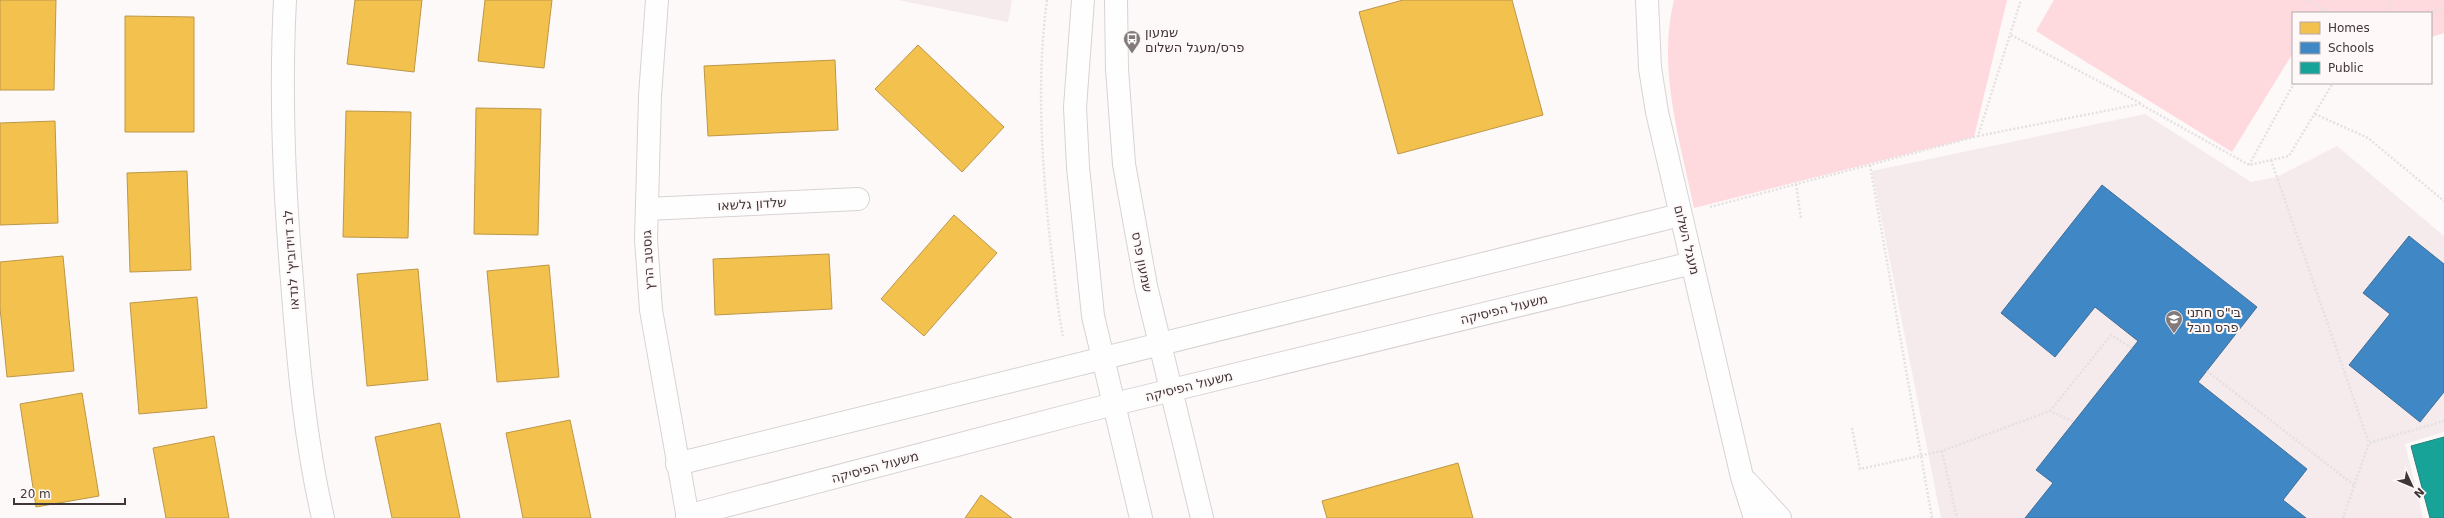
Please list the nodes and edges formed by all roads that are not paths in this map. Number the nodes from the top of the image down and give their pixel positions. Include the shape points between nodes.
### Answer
1 (285, 0) edge
2 (657, 0) edge
3 (1083, 0) edge
4 (1116, 0) edge
5 (1647, 0) edge
6 (858, 199) dead end
7 (647, 209) junction
8 (1680, 215) junction
9 (1692, 263) junction
10 (1159, 344) junction
11 (1104, 358) junction
12 (1170, 391) junction
13 (1114, 404) junction
14 (678, 464) junction
15 (1742, 477) junction
16 (688, 517) edge
17 (323, 518) edge
18 (1141, 518) edge
19 (1202, 518) edge
20 (1756, 518) edge
21 (1780, 518) edge

1 - 17 street, לב דוידוביץ' לנדאו via 284,131 288,235 300,393
2 - 7 street, גוסטב הרץ via 650,96
3 - 11 street via 1075,107 1078,167 1093,316
4 - 10 street, שמעון פרס via 1117,69 1124,164
5 - 8 street, מעגל השלום via 1650,68
6 - 7 street, שלדון גלשאו
7 - 14 street, גוסטב הרץ via 646,238 651,310
8 - 9 street, מעגל השלום
8 - 10 street
9 - 12 street, משעול הפיסיקה
9 - 15 street, מעגל השלום
10 - 11 street
10 - 12 street, שמעון פרס
11 - 13 street
11 - 14 street
12 - 13 street, משעול הפיסיקה
12 - 19 street, שמעון פרס
13 - 16 street, משעול הפיסיקה
13 - 18 street
14 - 16 street, גוסטב הרץ
15 - 20 street, מעגל השלום
15 - 21 street, מעגל השלום

